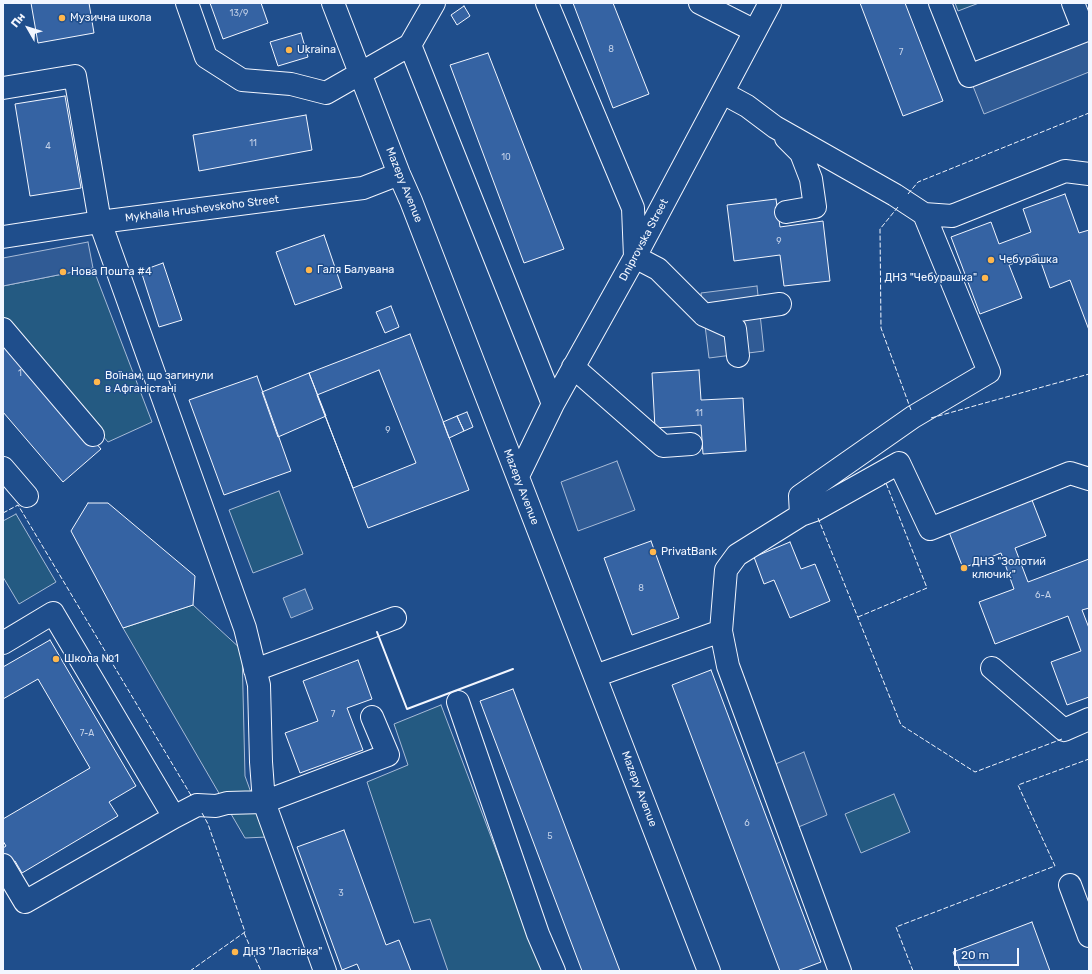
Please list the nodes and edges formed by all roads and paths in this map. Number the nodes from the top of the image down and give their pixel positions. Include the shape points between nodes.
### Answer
1 (187, 3) edge
2 (333, 3) edge
3 (434, 3) edge
4 (547, 3) edge
5 (700, 3) edge
6 (770, 3) edge
7 (940, 3) edge
8 (1073, 3) edge
9 (755, 31) junction
10 (410, 45) junction
11 (360, 74) junction
12 (3, 88) edge
13 (723, 93) junction
14 (775, 127) junction
15 (399, 174) junction
16 (1089, 174) edge
17 (786, 212) dead end
18 (924, 214) junction
19 (100, 222) junction
20 (3, 237) edge
21 (635, 257) junction
22 (780, 304) dead end
23 (704, 315) junction
24 (3, 329) edge
25 (738, 356) dead end
26 (573, 367) junction
27 (553, 404) junction
28 (93, 435) dead end
29 (691, 444) dead end
30 (3, 468) edge
31 (518, 476) junction
32 (1089, 479) edge
33 (28, 496) dead end
34 (801, 515) junction
35 (395, 618) dead end
36 (721, 631) junction
37 (3, 643) edge
38 (992, 668) dead end
39 (254, 670) junction
40 (595, 676) junction
41 (458, 702) dead end
42 (372, 717) dead end
43 (1089, 719) edge
44 (264, 802) junction
45 (174, 817) junction
46 (3, 865) edge
47 (1070, 885) dead end
48 (1089, 936) edge
49 (325, 971) edge
50 (554, 971) edge
51 (709, 971) edge
52 (840, 971) edge

1 - 11 street via 206,57 242,80 291,84 326,93
2 - 11 street, Mazepy Avenue
3 - 10 street
4 - 21 street via 633,208
5 - 9 street
6 - 9 street, Dniprovska Street
7 - 8 street via 969,76 1084,31
9 - 13 street, Dniprovska Street
10 - 11 street
10 - 27 street
11 - 15 street, Mazepy Avenue
12 - 19 street via 75,76
13 - 14 street via 747,106
13 - 21 street, Dniprovska Street
14 - 17 street via 801,153 810,179 814,207
14 - 18 street via 896,195
15 - 19 street, Mykhaila Hrushevskoho Street via 363,188
15 - 31 street, Mazepy Avenue
16 - 18 street via 1065,170 952,216
18 - 34 street via 989,372 913,417 800,496
19 - 20 street, Mykhaila Hrushevskoho Street
19 - 39 street via 245,628
21 - 23 street via 658,269
21 - 26 street, Dniprovska Street
22 - 23 street
23 - 25 street via 735,329
24 - 28 street
26 - 27 street, Dniprovska Street
26 - 29 street via 663,446
27 - 31 street, Dniprovska Street
30 - 33 street
31 - 40 street, Mazepy Avenue
32 - 34 street via 1070,473 930,528 900,463 815,510
34 - 36 street via 737,555 726,570
35 - 39 street
36 - 40 street
36 - 52 street via 728,666
37 - 45 street via 53,613
38 - 43 street via 1064,730
39 - 44 street via 259,685
40 - 51 street, Mazepy Avenue
41 - 50 street via 538,934
42 - 44 street via 388,755
44 - 45 street via 197,805
44 - 49 street
45 - 46 street via 25,902
47 - 48 street

